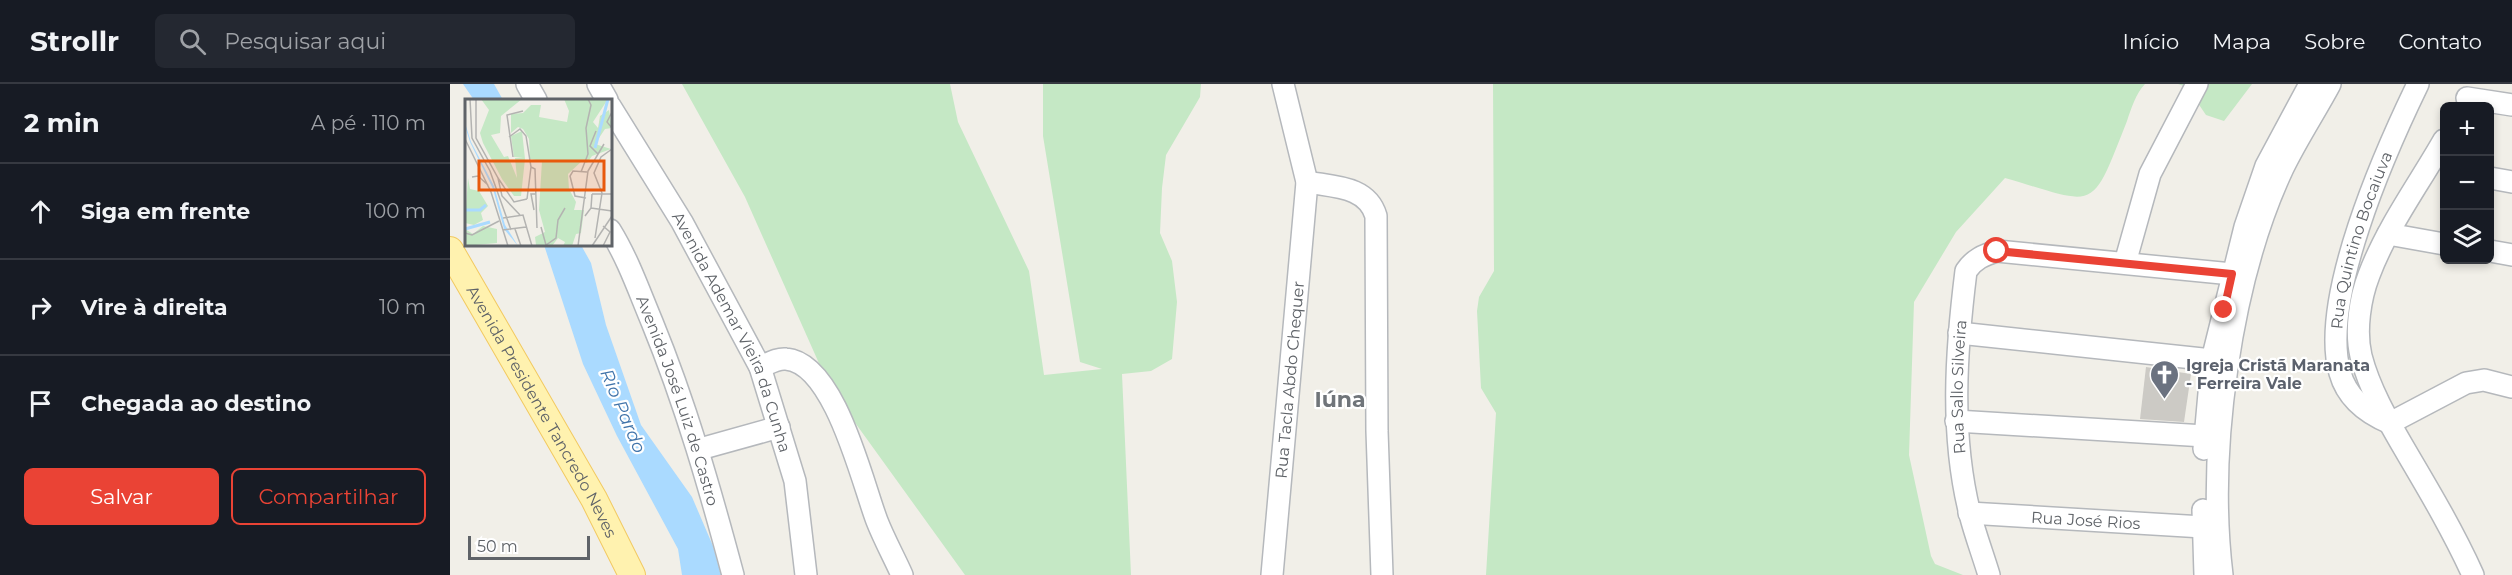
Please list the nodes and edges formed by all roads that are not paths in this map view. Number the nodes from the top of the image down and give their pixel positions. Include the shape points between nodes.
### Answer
1 (527, 84) edge
2 (598, 84) edge
3 (1283, 84) edge
4 (2197, 84) edge
5 (2310, 84) edge
6 (2330, 84) edge
7 (2418, 84) edge
8 (2467, 96) edge
9 (535, 99) edge
10 (607, 99) edge
11 (2512, 105) edge
12 (612, 109) edge
13 (2436, 169) edge
14 (2494, 179) edge
15 (1307, 182) junction
16 (2512, 182) edge
17 (612, 233) edge
18 (2388, 234) junction
19 (2440, 243) edge
20 (450, 250) edge
21 (2494, 252) edge
22 (2512, 255) edge
23 (2124, 263) junction
24 (2232, 274) junction
25 (1959, 333) junction
26 (2212, 360) junction
27 (760, 367) junction
28 (2512, 387) edge
29 (1956, 421) junction
30 (2390, 423) junction
31 (779, 427) junction
32 (2205, 436) junction
33 (700, 449) junction
34 (1970, 513) junction
35 (2203, 526) junction
36 (632, 575) edge
37 (733, 575) edge
38 (806, 575) edge
39 (902, 575) edge
40 (1272, 575) edge
41 (1382, 575) edge
42 (1989, 575) edge
43 (2205, 575) edge
44 (2222, 575) edge
45 (2473, 575) edge

1 - 9 street
2 - 10 street
3 - 15 street, Rua Tacla Abdo Chequer
4 - 23 street via 2150,174
5 - 24 street via 2266,166
6 - 44 street via 2284,166 2268,204 2240,310 2218,447 2217,531
7 - 30 street, Rua Quintino Bocaiuva via 2361,225 2338,312 2337,355 2343,380 2362,407
8 - 11 street
12 - 27 street, Avenida Ademar Vieira da Cunha via 682,222
13 - 18 street
14 - 16 street
15 - 40 street, Rua Tacla Abdo Chequer
15 - 41 street via 1352,190 1373,205 1376,216
17 - 33 street, Avenida José Luiz de Castro via 668,359
18 - 19 street
18 - 30 street via 2368,276 2359,338 2368,376
20 - 36 main road, Avenida Presidente Tancredo Neves via 594,499
21 - 22 street
23 - 24 street
23 - 25 street, Rua Sallo Silveira via 1997,251 1978,258 1966,271
24 - 26 street
25 - 26 street
25 - 29 street, Rua Sallo Silveira
26 - 32 street
27 - 31 street, Avenida Ademar Vieira da Cunha
27 - 39 street via 778,360 794,362 811,372 834,402 877,521
28 - 30 street via 2484,380 2466,383
29 - 32 street
29 - 34 street, Rua Sallo Silveira
30 - 45 street
31 - 33 street
31 - 38 street, Avenida Ademar Vieira da Cunha via 795,481
32 - 35 street
33 - 37 street, Avenida José Luiz de Castro
34 - 35 street, Rua José Rios
34 - 42 street, Rua Sallo Silveira
35 - 43 street

